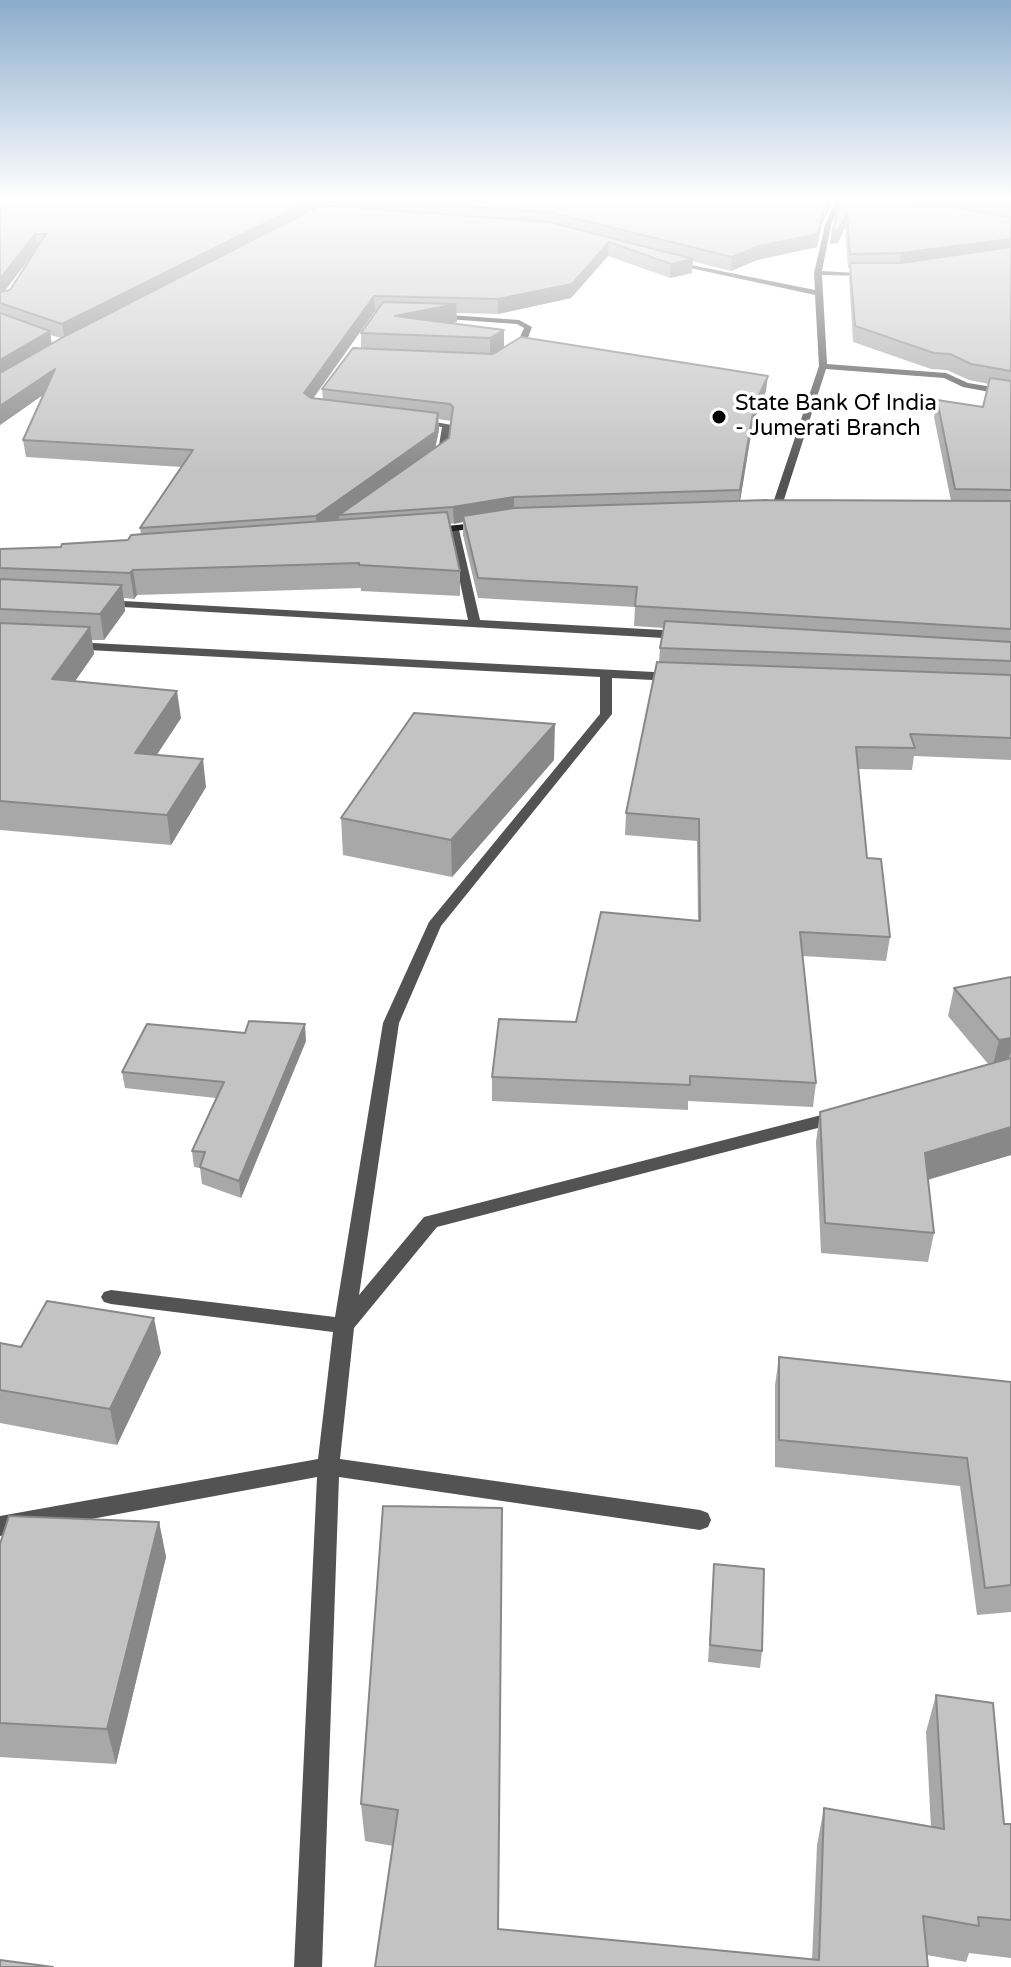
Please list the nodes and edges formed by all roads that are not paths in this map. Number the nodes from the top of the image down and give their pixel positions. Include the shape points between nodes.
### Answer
1 (805, 291) edge
2 (817, 293) joint
3 (419, 315) edge
4 (502, 357) edge
5 (823, 366) junction
6 (1011, 393) edge
7 (402, 420) edge
8 (431, 461) edge
9 (760, 512) edge
10 (775, 512) junction
11 (791, 512) edge
12 (499, 522) edge
13 (454, 530) junction
14 (410, 533) edge
15 (95, 603) edge
16 (475, 623) junction
17 (696, 636) edge
18 (64, 645) edge
19 (606, 674) junction
20 (684, 677) edge
21 (858, 1111) edge
22 (111, 1297) dead end
23 (344, 1326) junction
24 (328, 1466) junction
25 (700, 1520) dead end
26 (0, 1526) edge
27 (308, 1967) edge

1 - 2 street
2 - 5 street
3 - 4 street via 506,319 528,327 524,338
5 - 6 street via 946,376
5 - 10 street
7 - 8 street via 447,425 443,452
9 - 10 street
10 - 11 street
12 - 13 street
13 - 14 street
13 - 16 street
15 - 16 street
16 - 17 street
18 - 19 street
19 - 20 street
19 - 23 street via 606,714 434,925 391,1023
21 - 23 street via 431,1222
22 - 23 street
23 - 24 street
24 - 25 street
24 - 26 street
24 - 27 street

